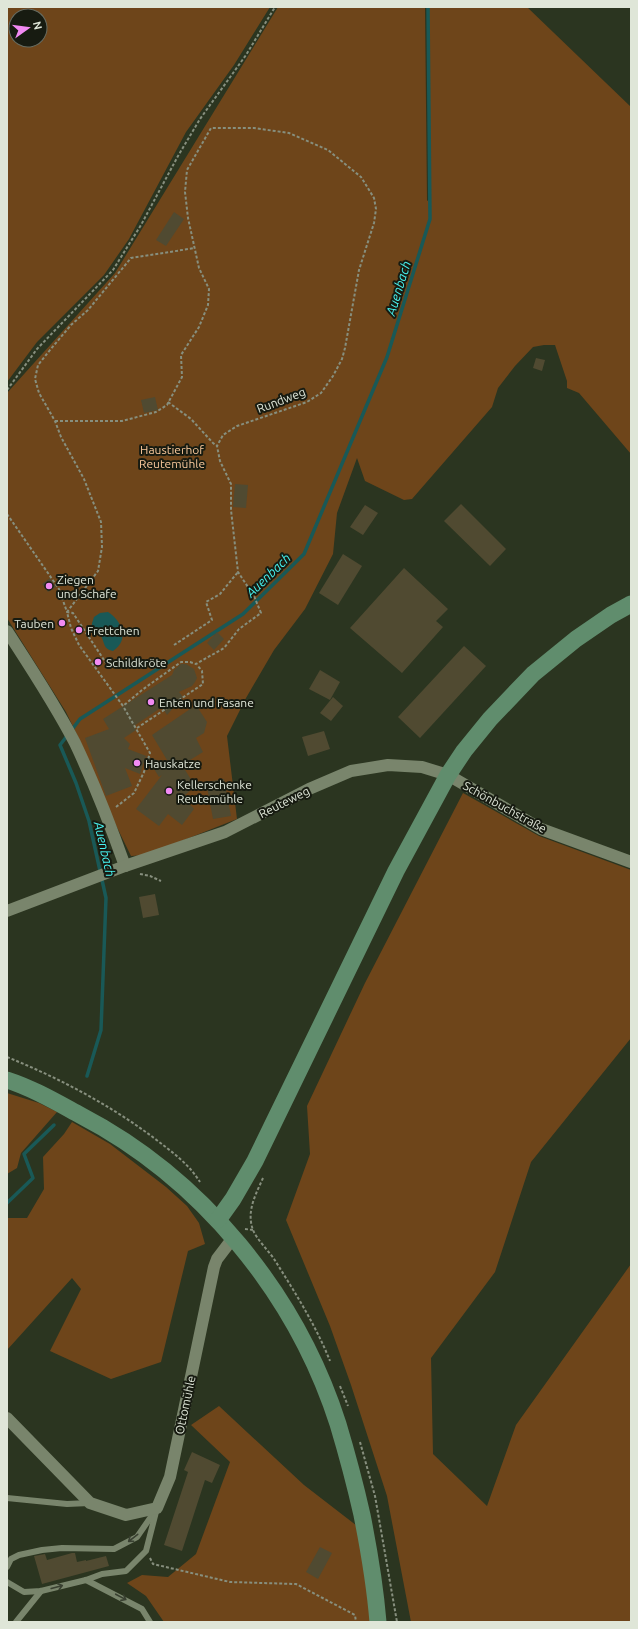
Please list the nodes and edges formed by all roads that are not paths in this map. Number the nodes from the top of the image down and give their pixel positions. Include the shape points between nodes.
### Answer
1 (631, 604) edge
2 (7, 631) edge
3 (448, 775) junction
4 (631, 862) edge
5 (125, 866) junction
6 (7, 911) edge
7 (7, 1080) edge
8 (218, 1220) junction
9 (233, 1238) junction
10 (7, 1418) edge
11 (7, 1498) edge
12 (90, 1503) junction
13 (157, 1508) junction
14 (7, 1567) edge
15 (86, 1580) junction
16 (7, 1582) edge
17 (41, 1591) junction
18 (16, 1622) edge
19 (150, 1622) edge
20 (378, 1622) edge

1 - 3 street via 586,632 533,674 477,735
2 - 5 street via 41,682 75,743
3 - 4 street, Schönbuchstraße via 541,829
3 - 5 street, Reuteweg via 422,767 388,764 351,771 309,789 225,832
3 - 8 street via 396,871 255,1161
5 - 6 street, Reuteweg
7 - 8 street via 51,1099 110,1130 179,1181
8 - 9 street
9 - 13 street, Ottomühle via 217,1258 214,1267 170,1477
9 - 20 street via 274,1292 294,1325 314,1364 338,1423 367,1540
10 - 12 street
11 - 12 lane via 67,1504
12 - 13 street via 126,1516
13 -> 14 lane via 137,1536 114,1549 42,1550 19,1555 11,1559
13 - 15 lane via 146,1550 126,1571 102,1574
17 -> 15 lane
15 -> 19 lane via 142,1608
16 - 17 lane via 24,1592
17 - 18 lane

